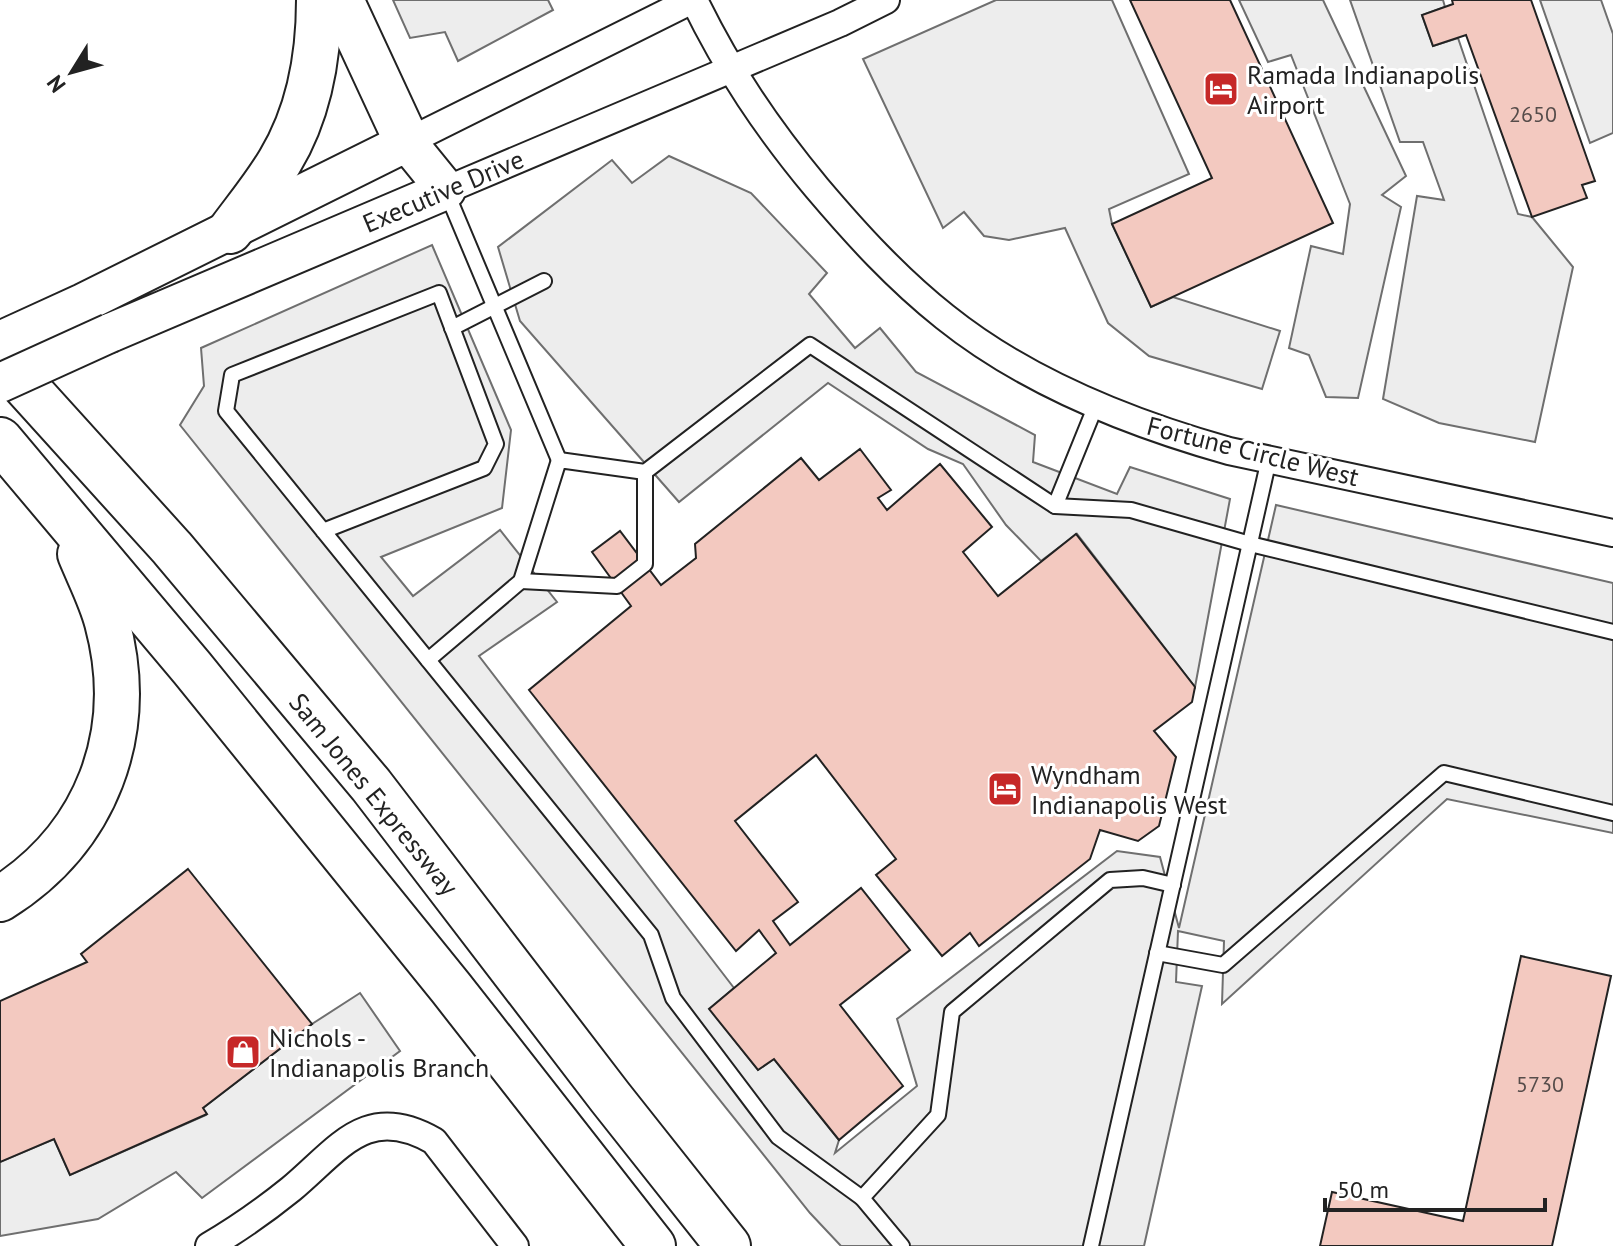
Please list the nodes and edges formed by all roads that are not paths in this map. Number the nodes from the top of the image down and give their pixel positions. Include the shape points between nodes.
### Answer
1 (319, 0) edge
2 (341, 0) edge
3 (693, 0) edge
4 (886, 0) edge
5 (730, 70) junction
6 (407, 142) junction
7 (446, 190) junction
8 (230, 231) junction
9 (544, 281) dead end
10 (495, 306) junction
11 (452, 328) junction
12 (0, 341) edge
13 (0, 358) edge
14 (0, 383) edge
15 (1096, 405) junction
16 (0, 440) edge
17 (1269, 459) junction
18 (559, 460) junction
19 (645, 472) junction
20 (1055, 506) junction
21 (67, 522) junction
22 (323, 531) junction
23 (1613, 533) edge
24 (1250, 544) junction
25 (521, 581) junction
26 (1613, 632) edge
27 (428, 660) junction
28 (1613, 813) edge
29 (1173, 885) junction
30 (0, 899) edge
31 (1157, 953) junction
32 (451, 988) junction
33 (862, 1198) junction
34 (209, 1246) edge
35 (515, 1246) edge
36 (625, 1246) edge
37 (653, 1246) edge
38 (728, 1246) edge
39 (902, 1246) edge
40 (1091, 1246) edge

1 - 8 highway via 315,57 298,122 281,159
2 - 6 highway
3 - 5 street, Fortune Circle West
3 - 6 street
4 - 5 street, Executive Drive
5 - 7 street, Executive Drive
5 - 15 street, Fortune Circle West via 755,110 858,237 926,302 1017,365
6 - 7 street
6 - 8 street
7 - 10 lane
7 - 14 street, Executive Drive, bridge
8 - 12 street
9 - 10 lane
10 - 11 lane
10 - 18 lane
11 - 22 lane via 496,444 484,468
11 - 22 lane via 439,293 232,375 226,411
13 - 38 highway, Sam Jones Expressway via 172,548 371,785
15 - 17 street, Fortune Circle West via 1173,435
15 - 20 lane
16 - 21 highway
17 - 23 street, Fortune Circle West
17 - 24 lane
18 - 19 lane
18 - 25 lane
19 - 20 lane via 810,345
19 - 25 lane via 645,564 617,586
20 - 24 lane via 1131,510
21 - 30 highway via 113,648 117,691 112,745 95,796 75,831 48,862
21 - 32 highway
22 - 27 lane
24 - 26 lane
24 - 29 lane
25 - 27 lane
27 - 33 lane via 651,935 673,998 778,1137
28 - 31 lane via 1444,773 1223,965
29 - 31 lane
29 - 33 lane via 1143,878 1110,880 952,1012 938,1115
31 - 40 lane
32 - 36 highway
32 - 37 highway
33 - 39 lane
34 - 35 street via 278,1199 350,1136 398,1126 434,1141

